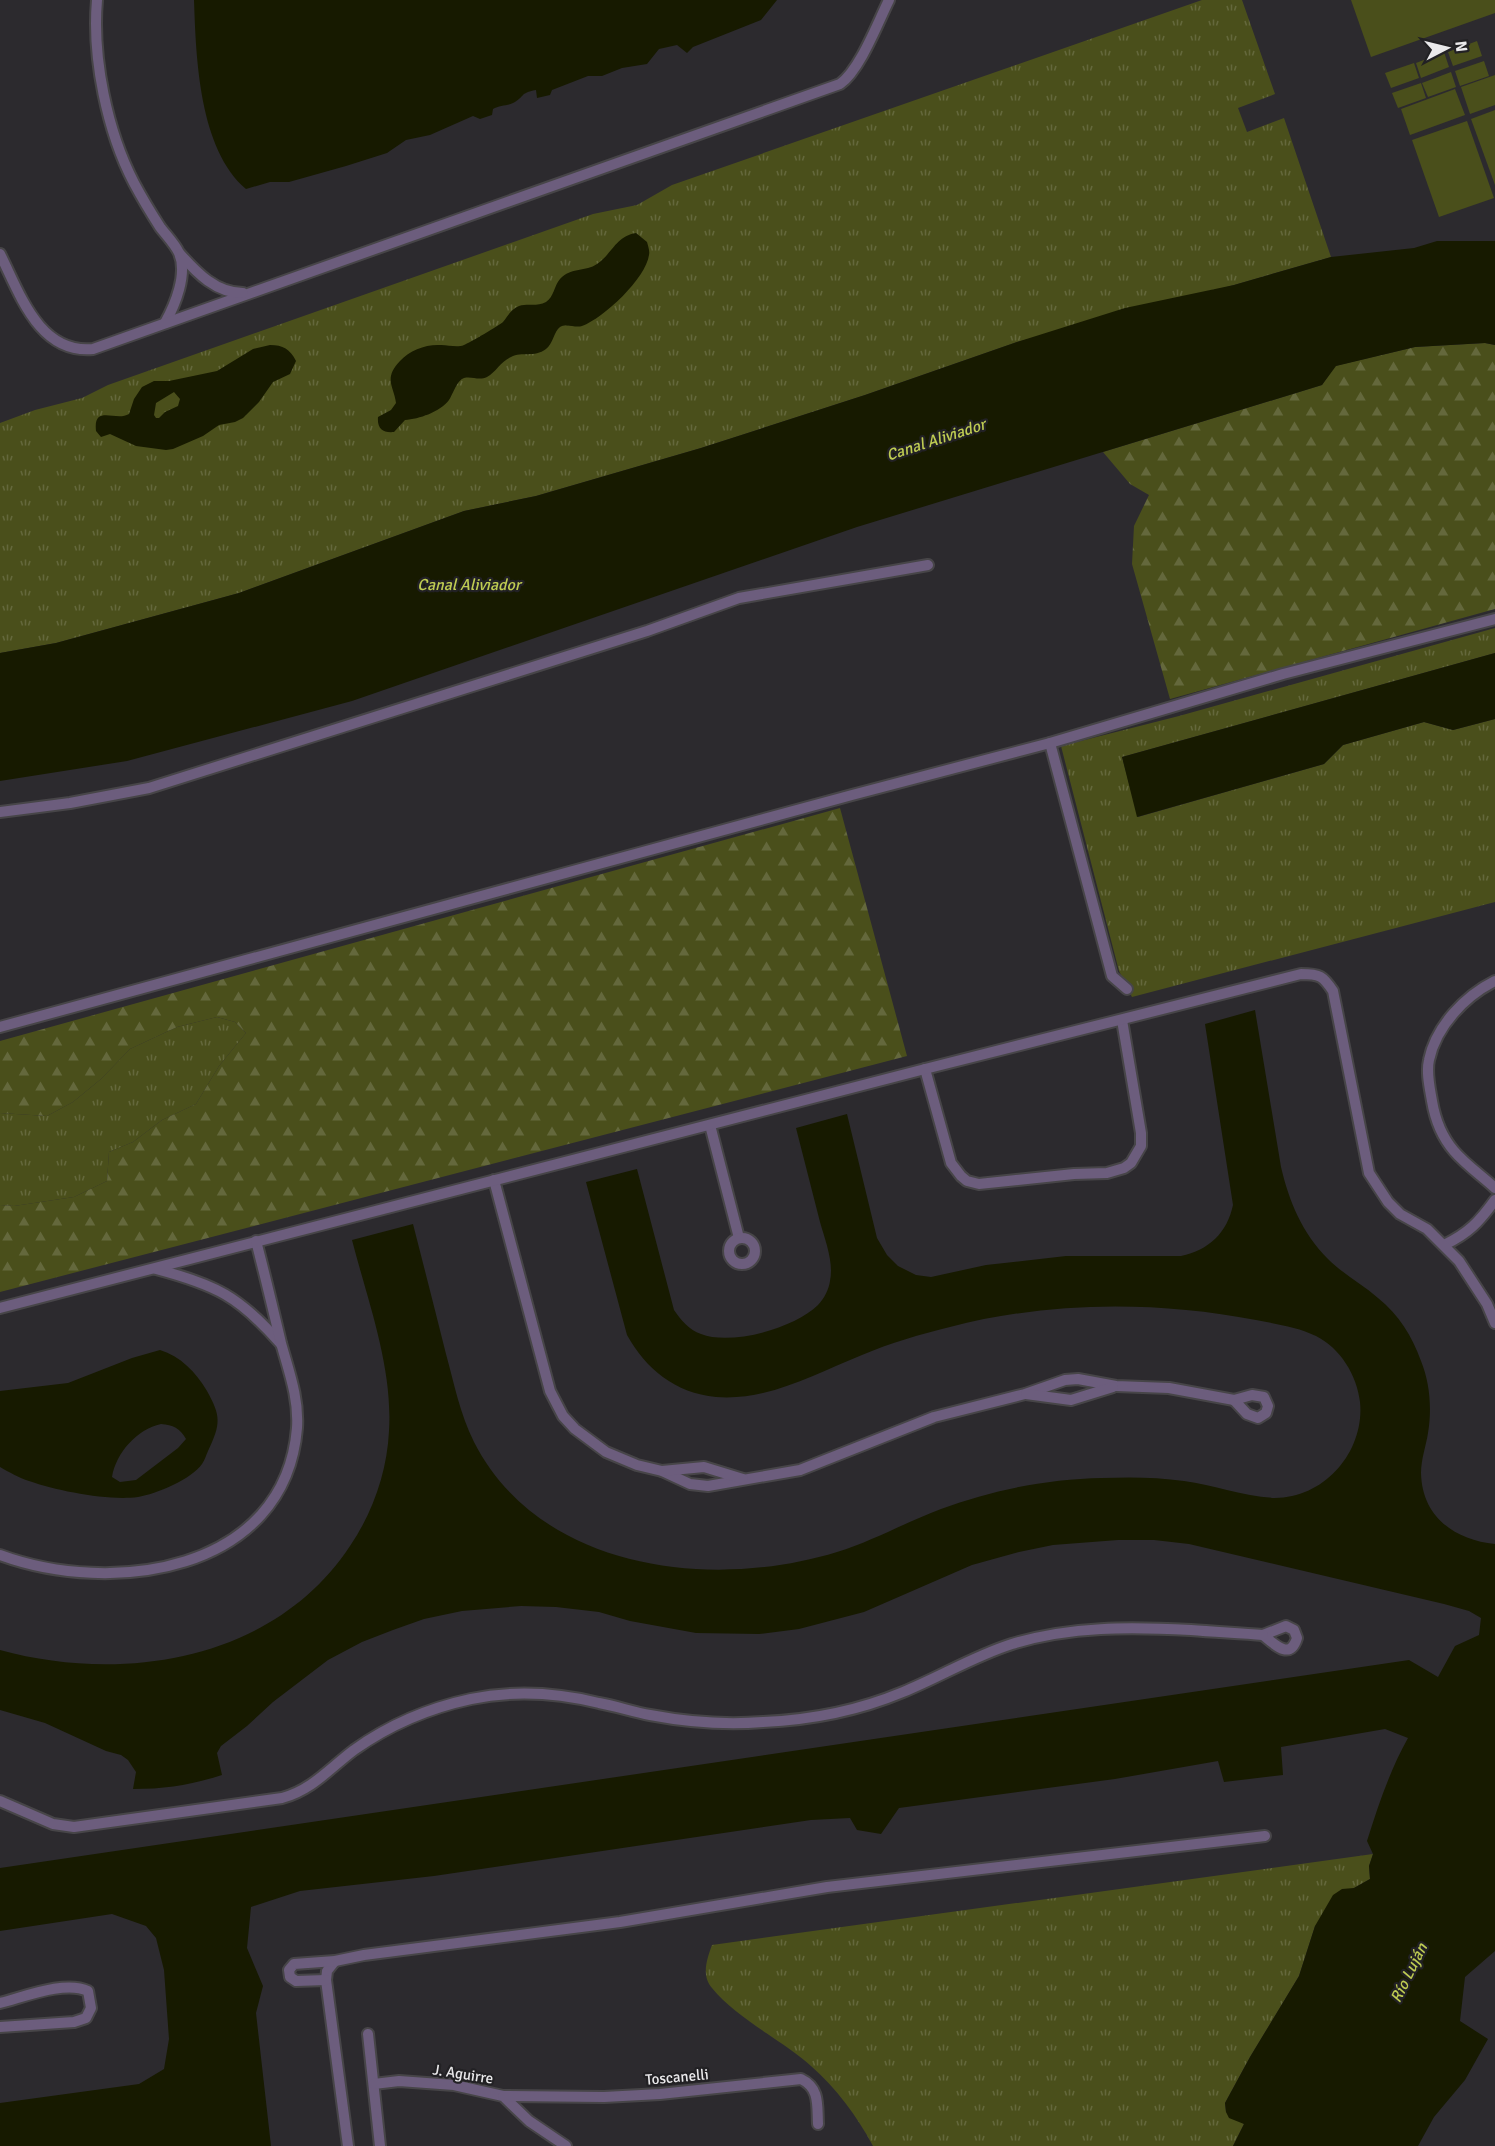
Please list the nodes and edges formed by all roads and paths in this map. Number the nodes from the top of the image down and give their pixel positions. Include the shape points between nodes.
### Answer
1 (97, 0) edge
2 (889, 0) edge
3 (0, 254) edge
4 (179, 254) junction
5 (249, 293) junction
6 (165, 323) junction
7 (928, 565) dead end
8 (1495, 618) edge
9 (1050, 743) junction
10 (0, 812) edge
11 (1495, 981) edge
12 (1127, 989) dead end
13 (1122, 1020) junction
14 (0, 1027) edge
15 (925, 1069) junction
16 (710, 1125) junction
17 (494, 1180) junction
18 (1495, 1188) edge
19 (1495, 1200) edge
20 (739, 1238) dead end
21 (256, 1241) junction
22 (1444, 1245) junction
23 (156, 1269) junction
24 (0, 1308) edge
25 (1495, 1323) edge
26 (282, 1346) junction
27 (1116, 1386) junction
28 (1025, 1394) junction
29 (1234, 1400) dead end
30 (662, 1471) junction
31 (744, 1479) junction
32 (0, 1555) edge
33 (1263, 1635) dead end
34 (0, 1801) edge
35 (1264, 1836) dead end
36 (335, 1961) junction
37 (326, 1980) junction
38 (0, 2003) edge
39 (0, 2027) edge
40 (368, 2034) dead end
41 (374, 2084) junction
42 (503, 2096) junction
43 (818, 2124) dead end
44 (348, 2146) edge
45 (380, 2146) edge
46 (566, 2146) edge

1 - 4 street via 98,56 121,154 150,212
2 - 5 street via 851,75 840,84
3 - 6 street via 42,330 68,347 93,349
4 - 5 street via 195,272 218,287
4 - 6 street via 180,287
5 - 6 street
7 - 10 street via 740,598 149,788
8 - 9 street via 1283,674
9 - 12 street via 1112,976
9 - 14 street
11 - 18 street via 1478,990 1438,1035 1429,1061 1429,1086 1435,1119 1454,1151
13 - 15 street
13 - 15 street via 1141,1146 1131,1163 1116,1172 980,1184 967,1180 951,1163
13 - 22 street via 1301,974 1324,978 1336,1000 1369,1173 1394,1208
15 - 16 street
16 - 17 street
16 - 20 street
17 - 21 street
17 - 30 street via 545,1376 556,1404 575,1430 606,1452
19 - 22 street via 1463,1236
21 - 23 street
21 - 26 street
22 - 25 street via 1473,1281
23 - 24 street
23 - 26 street via 228,1294
26 - 32 street via 297,1407 293,1452 273,1501 245,1530 200,1556 121,1574 79,1573
27 - 28 street via 1071,1400
27 - 28 street via 1065,1380
27 - 29 street via 1169,1388
28 - 31 street via 934,1417 800,1470
30 - 31 street via 704,1467
30 - 31 street via 698,1486
33 - 34 street via 1117,1627 1052,1634 988,1653 882,1700 836,1712 764,1722 671,1719 546,1694 491,1696 451,1704 402,1722 356,1749 306,1789 282,1798 74,1827 53,1824
35 - 36 street via 827,1887 620,1922
36 - 37 street
36 - 37 street via 294,1964 290,1970 290,1977 296,1981
37 - 44 street
38 - 39 street via 78,1986 88,1991 91,2008 86,2018 74,2022
40 - 41 street
41 - 42 street, J. Aguirre via 399,2081 454,2085
41 - 45 street
42 - 43 street, Toscanelli via 660,2094 801,2079 810,2083 816,2093
42 - 46 street, J. Aguirre via 529,2121

